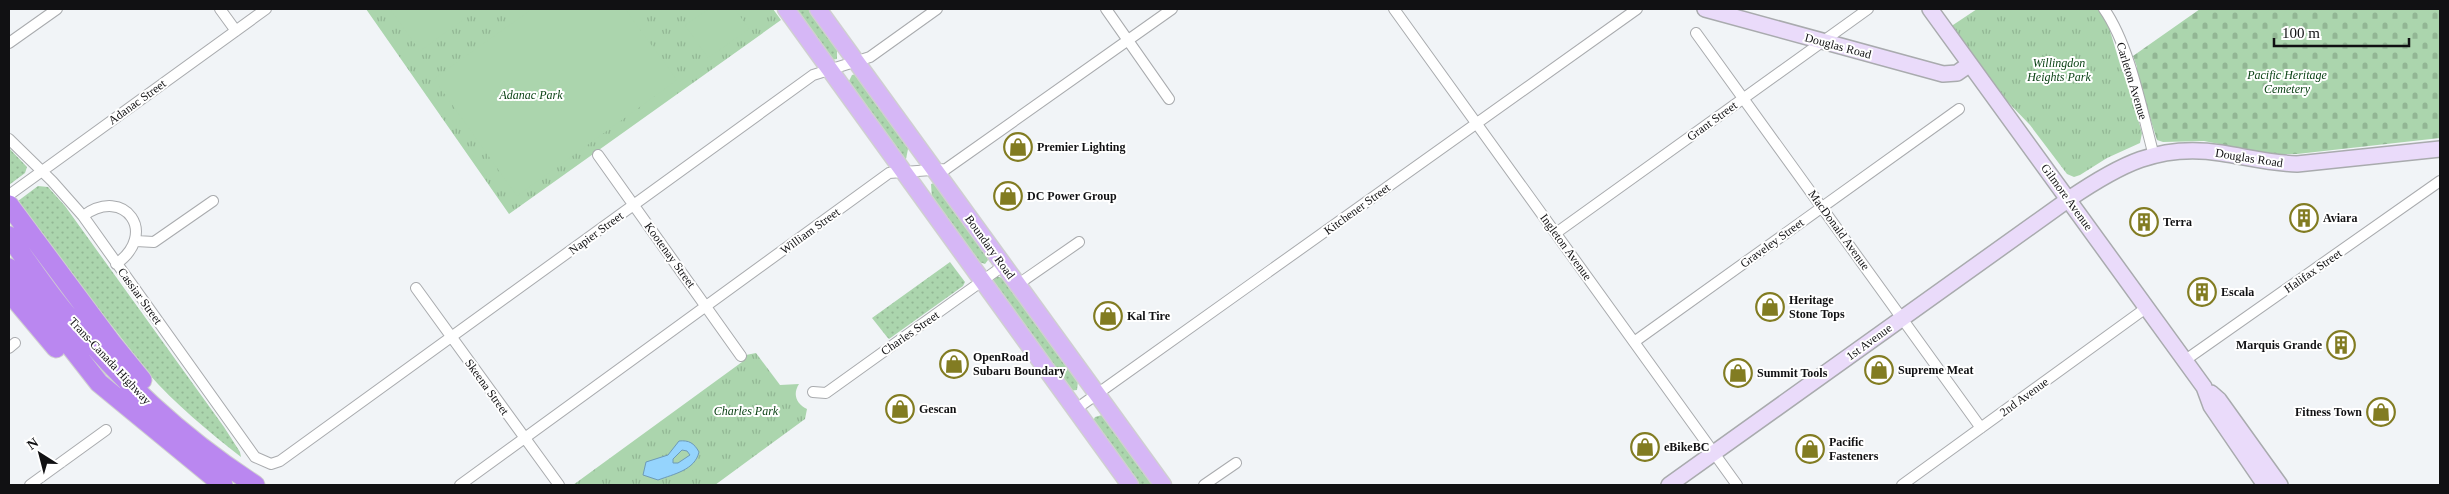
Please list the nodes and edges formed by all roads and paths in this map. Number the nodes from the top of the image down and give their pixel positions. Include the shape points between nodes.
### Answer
1 (57, 9) edge
2 (220, 9) edge
3 (266, 9) edge
4 (786, 9) edge
5 (818, 9) edge
6 (937, 9) edge
7 (1106, 9) edge
8 (1172, 9) edge
9 (1637, 9) edge
10 (1705, 9) edge
11 (1868, 9) edge
12 (1930, 9) edge
13 (2104, 9) edge
14 (1398, 10) edge
15 (236, 31) junction
16 (1696, 33) dead end
17 (1128, 40) junction
18 (1823, 42) junction
19 (9, 43) edge
20 (855, 61) junction
21 (1970, 64) junction
22 (829, 69) junction
23 (1169, 99) dead end
24 (1743, 99) junction
25 (1960, 109) dead end
26 (1476, 123) junction
27 (9, 139) edge
28 (2440, 149) edge
29 (598, 155) dead end
30 (2154, 156) junction
31 (934, 170) junction
32 (41, 171) junction
33 (903, 172) junction
34 (2440, 181) edge
35 (11, 197) edge
36 (2069, 199) junction
37 (213, 200) dead end
38 (634, 205) junction
39 (1822, 207) junction
40 (83, 216) junction
41 (1556, 233) junction
42 (9, 236) edge
43 (136, 241) junction
44 (1079, 242) dead end
45 (116, 264) junction
46 (1003, 266) junction
47 (9, 268) edge
48 (983, 281) junction
49 (1017, 285) junction
50 (416, 288) dead end
51 (9, 292) edge
52 (707, 306) junction
53 (2146, 308) junction
54 (1903, 317) junction
55 (452, 337) junction
56 (1634, 342) junction
57 (741, 356) dead end
58 (2184, 361) junction
59 (99, 383) junction
60 (2204, 387) junction
61 (813, 392) dead end
62 (1097, 394) junction
63 (1076, 409) junction
64 (1981, 428) junction
65 (106, 430) dead end
66 (525, 438) junction
67 (198, 443) junction
68 (1714, 453) junction
69 (261, 462) joint
70 (1236, 462) dead end
71 (30, 485) edge
72 (223, 485) edge
73 (254, 485) edge
74 (460, 485) edge
75 (559, 485) edge
76 (1130, 485) edge
77 (1163, 485) edge
78 (1204, 485) edge
79 (1669, 485) edge
80 (1737, 485) edge
81 (1902, 485) edge
82 (2265, 485) edge
83 (2280, 485) edge

1 - 19 street
2 - 15 street
3 - 15 street, Adanac Street
4 - 22 main road, Boundary Road
5 - 20 main road, Boundary Road
6 - 20 street, Napier Street via 870,57
7 - 17 street
8 - 17 street, William Street
9 - 26 street, Kitchener Street
10 - 18 street, Douglas Road
11 - 18 street, Grant Street
12 - 21 street, Gilmore Avenue
13 - 30 street, Carleton Avenue via 2116,29 2125,55
14 - 26 street, Ingleton Avenue
15 - 32 street, Adanac Street
16 - 24 street, MacDonald Avenue
17 - 23 street
17 - 31 street, William Street via 946,169
18 - 21 street, Douglas Road via 1943,74 1957,73
18 - 24 street, Grant Street
20 - 22 street, Napier Street
20 - 31 main road, Boundary Road
21 - 36 street, Gilmore Avenue
22 - 33 main road, Boundary Road
22 - 38 street, Napier Street via 813,75
24 - 39 street, MacDonald Avenue
24 - 41 street, Grant Street
25 - 39 street, Graveley Street
26 - 41 street, Ingleton Avenue
26 - 62 street, Kitchener Street
27 - 32 street, Cassiar Street
28 - 30 street, Douglas Road via 2297,164 2273,164 2201,151
29 - 38 street, Kootenay Street
30 - 36 street, Douglas Road via 2118,167
31 - 33 street, William Street
31 - 46 main road, Boundary Road
32 - 35 street, Adanac Street
32 - 40 street, Cassiar Street
33 - 48 main road, Boundary Road
33 - 52 street, William Street via 889,173
34 - 58 street, Halifax Street
35 - 67 highway via 116,349
36 - 53 street, Gilmore Avenue
36 - 54 street, 1st Avenue
37 - 43 street via 154,242
38 - 52 street, Kootenay Street
38 - 55 street, Napier Street
39 - 54 street, MacDonald Avenue
39 - 56 street, Graveley Street
40 - 43 street via 97,207 117,206 133,219
40 - 45 street, Cassiar Street
41 - 56 street, Ingleton Avenue
42 - 67 highway, Trans-Canada Highway via 62,308 112,367
43 - 45 street via 131,252
44 - 49 street
45 - 69 street, Cassiar Street
46 - 48 street, Charles Street
46 - 49 main road, Boundary Road
47 - 59 highway, Trans-Canada Highway
48 - 61 street, Charles Street via 826,392
48 - 63 main road, Boundary Road
49 - 62 main road, Boundary Road
50 - 55 street, Skeena Street
51 - 59 highway via 67,360
52 - 57 street, Kootenay Street
52 - 66 street, William Street
53 - 58 street, Gilmore Avenue
53 - 64 street, 2nd Avenue
54 - 64 street, MacDonald Avenue
54 - 68 street, 1st Avenue
55 - 66 street, Skeena Street
55 - 69 street, Napier Street via 280,461 271,464
56 - 68 street, Ingleton Avenue
58 - 60 street, Gilmore Avenue
59 - 72 highway, Trans-Canada Highway
60 - 82 street, Gilmore Avenue via 2211,406
60 - 83 street, Gilmore Avenue via 2219,400
62 - 63 street, Kitchener Street
62 - 77 main road, Boundary Road
63 - 76 main road, Boundary Road
64 - 81 street, 2nd Avenue
65 - 71 street
66 - 74 street, William Street
66 - 75 street, Skeena Street
67 - 73 highway, Trans-Canada Highway
68 - 79 street, 1st Avenue
68 - 80 street, Ingleton Avenue
70 - 78 street

